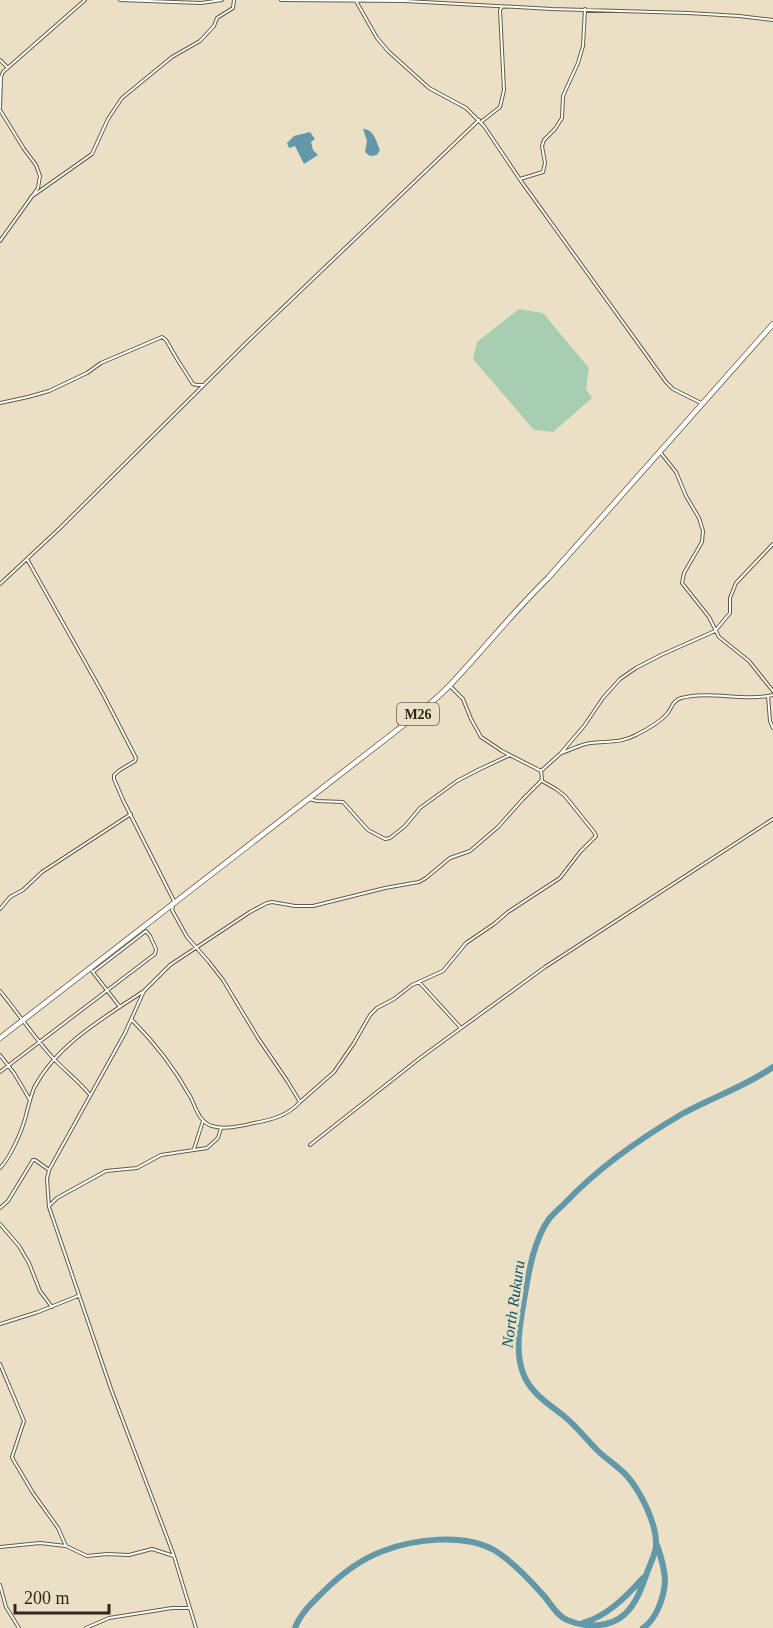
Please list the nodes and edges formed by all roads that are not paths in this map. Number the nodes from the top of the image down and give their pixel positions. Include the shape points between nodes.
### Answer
1 (85, 0) edge
2 (120, 0) edge
3 (222, 0) edge
4 (234, 0) edge
5 (281, 0) edge
6 (356, 1) edge
7 (503, 6) junction
8 (585, 9) junction
9 (773, 20) edge
10 (0, 60) edge
11 (7, 67) junction
12 (0, 109) edge
13 (480, 121) junction
14 (520, 179) junction
15 (31, 197) junction
16 (0, 241) edge
17 (773, 324) edge
18 (204, 385) junction
19 (0, 404) edge
20 (701, 404) junction
21 (660, 452) junction
22 (773, 544) edge
23 (27, 559) junction
24 (0, 584) edge
25 (715, 631) junction
26 (450, 686) junction
27 (773, 693) edge
28 (768, 696) junction
29 (773, 728) edge
30 (561, 753) junction
31 (510, 755) junction
32 (541, 771) junction
33 (542, 781) junction
34 (309, 799) junction
35 (131, 814) junction
36 (773, 819) edge
37 (174, 901) junction
38 (0, 909) edge
39 (196, 949) junction
40 (91, 970) junction
41 (419, 982) junction
42 (107, 990) junction
43 (0, 991) edge
44 (144, 991) junction
45 (120, 1007) junction
46 (22, 1019) junction
47 (132, 1020) junction
48 (461, 1028) junction
49 (0, 1038) edge
50 (40, 1043) junction
51 (0, 1056) edge
52 (54, 1059) junction
53 (8, 1067) junction
54 (0, 1072) edge
55 (90, 1095) junction
56 (30, 1100) junction
57 (300, 1102) junction
58 (203, 1120) junction
59 (221, 1128) junction
60 (310, 1145) dead end
61 (193, 1150) junction
62 (0, 1168) edge
63 (49, 1170) junction
64 (49, 1207) junction
65 (0, 1208) edge
66 (0, 1224) edge
67 (78, 1296) junction
68 (52, 1307) junction
69 (0, 1324) edge
70 (0, 1364) edge
71 (66, 1546) junction
72 (0, 1547) edge
73 (174, 1556) junction
74 (0, 1586) edge
75 (189, 1608) junction
76 (19, 1628) edge
77 (86, 1628) edge
78 (196, 1628) edge

1 - 11 street
2 - 3 street
4 - 15 street via 233,8 217,18 201,39 122,98 92,154
5 - 6 street
6 - 7 street
6 - 13 street via 388,51 429,88 466,108
7 - 8 street
7 - 13 street via 500,10 504,90 500,107
8 - 9 street
8 - 14 street via 583,46 563,96 562,118 542,146 543,172
10 - 11 street
11 - 12 street via 1,77
12 - 15 street via 39,170 38,188
13 - 14 street
13 - 18 street
14 - 20 street via 666,382
15 - 16 street
17 - 20 main road, M26
18 - 19 street via 194,384 162,337 49,391
18 - 23 street
20 - 21 main road, M26
21 - 25 street via 676,471 701,524 702,542 681,580
21 - 26 main road, M26
22 - 25 street via 736,583 730,613
23 - 24 street
23 - 35 street via 136,758 114,775
25 - 27 street via 748,661
25 - 30 street via 620,679
26 - 31 street via 463,699 481,737
26 - 34 main road, M26
27 - 28 street
28 - 29 street
28 - 30 street via 680,698 663,718 635,736 588,743
30 - 32 street
31 - 32 street
31 - 34 street via 458,781 420,808 390,838 368,830 343,802
32 - 33 street
33 - 39 street via 498,828 420,882 313,906 267,903
33 - 41 street via 565,796 596,836 560,878 463,946 443,971
34 - 37 main road, M26
35 - 37 street
35 - 38 street via 42,872
36 - 48 street via 544,967
37 - 39 street via 172,910
37 - 40 main road, M26
39 - 44 street via 165,970
39 - 57 street via 223,980
40 - 42 street
40 - 42 street via 146,931 156,950 154,954
40 - 46 main road, M26
41 - 48 street
41 - 57 street via 370,1015 334,1072
42 - 45 street
42 - 50 street
43 - 46 street
44 - 45 street
44 - 47 street
45 - 52 street
46 - 49 main road, M26
46 - 50 street
47 - 55 street
47 - 58 street via 157,1046
48 - 60 street
50 - 52 street
50 - 53 street
51 - 53 street
52 - 55 street
52 - 56 street
53 - 54 street
53 - 56 street
55 - 63 street
56 - 62 street via 23,1126
57 - 59 street via 278,1118
58 - 59 street
58 - 61 street
59 - 61 street via 218,1138 207,1148
61 - 64 street via 161,1155 137,1168 106,1171 57,1198
63 - 64 street
63 - 65 street via 33,1160
64 - 67 street
66 - 68 street via 19,1246
67 - 68 street
67 - 73 street
68 - 69 street
70 - 71 street via 24,1422 12,1457
71 - 72 street via 40,1543
71 - 73 street via 87,1556 129,1555 152,1549
73 - 75 street
74 - 76 street via 6,1607
75 - 77 street via 109,1618
75 - 78 street

